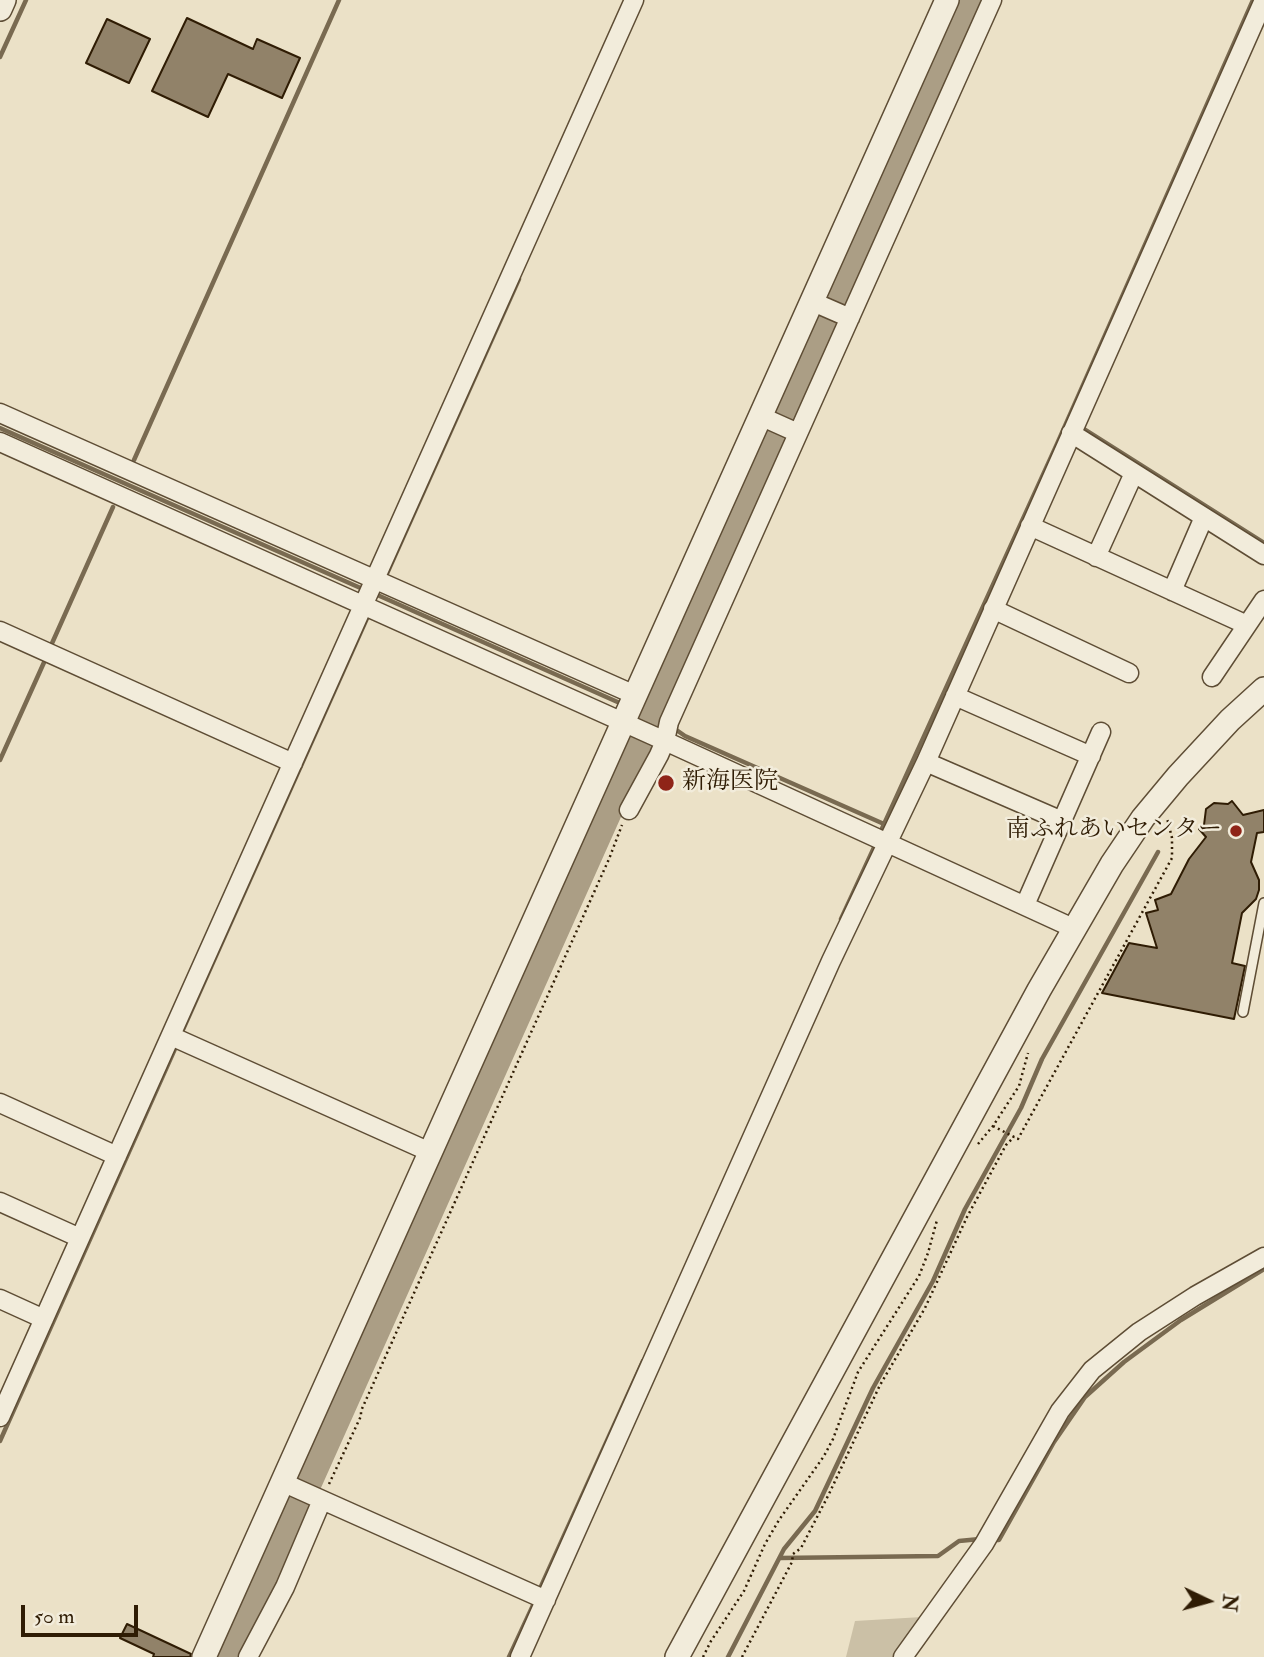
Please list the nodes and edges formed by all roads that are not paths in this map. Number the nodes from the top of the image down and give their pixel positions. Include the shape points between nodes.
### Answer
1 (4, 0) edge
2 (634, 0) edge
3 (947, 0) edge
4 (992, 0) edge
5 (1264, 0) edge
6 (0, 9) edge
7 (817, 304) junction
8 (847, 316) junction
9 (0, 413) edge
10 (765, 419) junction
11 (1074, 427) junction
12 (795, 432) junction
13 (0, 442) edge
14 (1134, 473) junction
15 (1204, 517) junction
16 (1030, 527) junction
17 (1264, 555) edge
18 (1096, 556) junction
19 (375, 589) junction
20 (1172, 591) junction
21 (1264, 600) edge
22 (993, 609) junction
23 (1247, 625) junction
24 (0, 631) edge
25 (1129, 673) dead end
26 (1212, 677) dead end
27 (1264, 689) edge
28 (635, 695) junction
29 (955, 696) junction
30 (628, 725) junction
31 (1101, 732) dead end
32 (661, 739) junction
33 (1091, 755) junction
34 (926, 762) junction
35 (293, 763) junction
36 (629, 810) road end
37 (1062, 821) junction
38 (880, 839) junction
39 (1264, 903) edge
40 (1025, 905) junction
41 (1073, 928) junction
42 (1243, 1012) dead end
43 (176, 1038) junction
44 (0, 1103) edge
45 (430, 1152) junction
46 (117, 1156) junction
47 (0, 1202) edge
48 (80, 1238) junction
49 (1264, 1257) edge
50 (0, 1299) edge
51 (44, 1319) junction
52 (8, 1378) edge
53 (0, 1415) edge
54 (303, 1491) junction
55 (539, 1597) junction
56 (204, 1657) edge
57 (248, 1657) edge
58 (520, 1657) edge
59 (677, 1657) edge
60 (903, 1657) edge

1 - 6 street
2 - 19 street
3 - 7 street
4 - 8 street
5 - 11 street
7 - 8 street
7 - 10 street
8 - 12 street
9 - 19 street
10 - 12 street
10 - 28 street
11 - 14 street
11 - 16 street
12 - 32 street
13 - 19 street
14 - 15 street
14 - 18 street
15 - 17 street
15 - 20 street
16 - 18 street
16 - 22 street
18 - 20 street
19 - 28 street
19 - 30 street
19 - 35 street
20 - 23 street
21 - 23 street
22 - 25 street
22 - 29 street
23 - 26 street
24 - 35 street
27 - 41 street via 1230,720 1143,818
28 - 30 street
29 - 33 street
29 - 34 street
30 - 32 street
30 - 45 street
31 - 33 street
32 - 36 street
32 - 38 street
33 - 37 street
34 - 37 street
34 - 38 street
35 - 43 street
37 - 40 street
38 - 40 street
38 - 55 street via 831,961
39 - 42 lane
40 - 41 street
41 - 59 street
43 - 45 street
43 - 46 street
44 - 46 street
45 - 54 street
46 - 48 street
47 - 48 street
48 - 51 street
49 - 60 street via 1139,1332 1091,1370 1060,1411 987,1539
50 - 51 street
51 - 52 street
52 - 53 street
54 - 55 street
54 - 56 street
54 - 57 street via 276,1606
55 - 58 street

